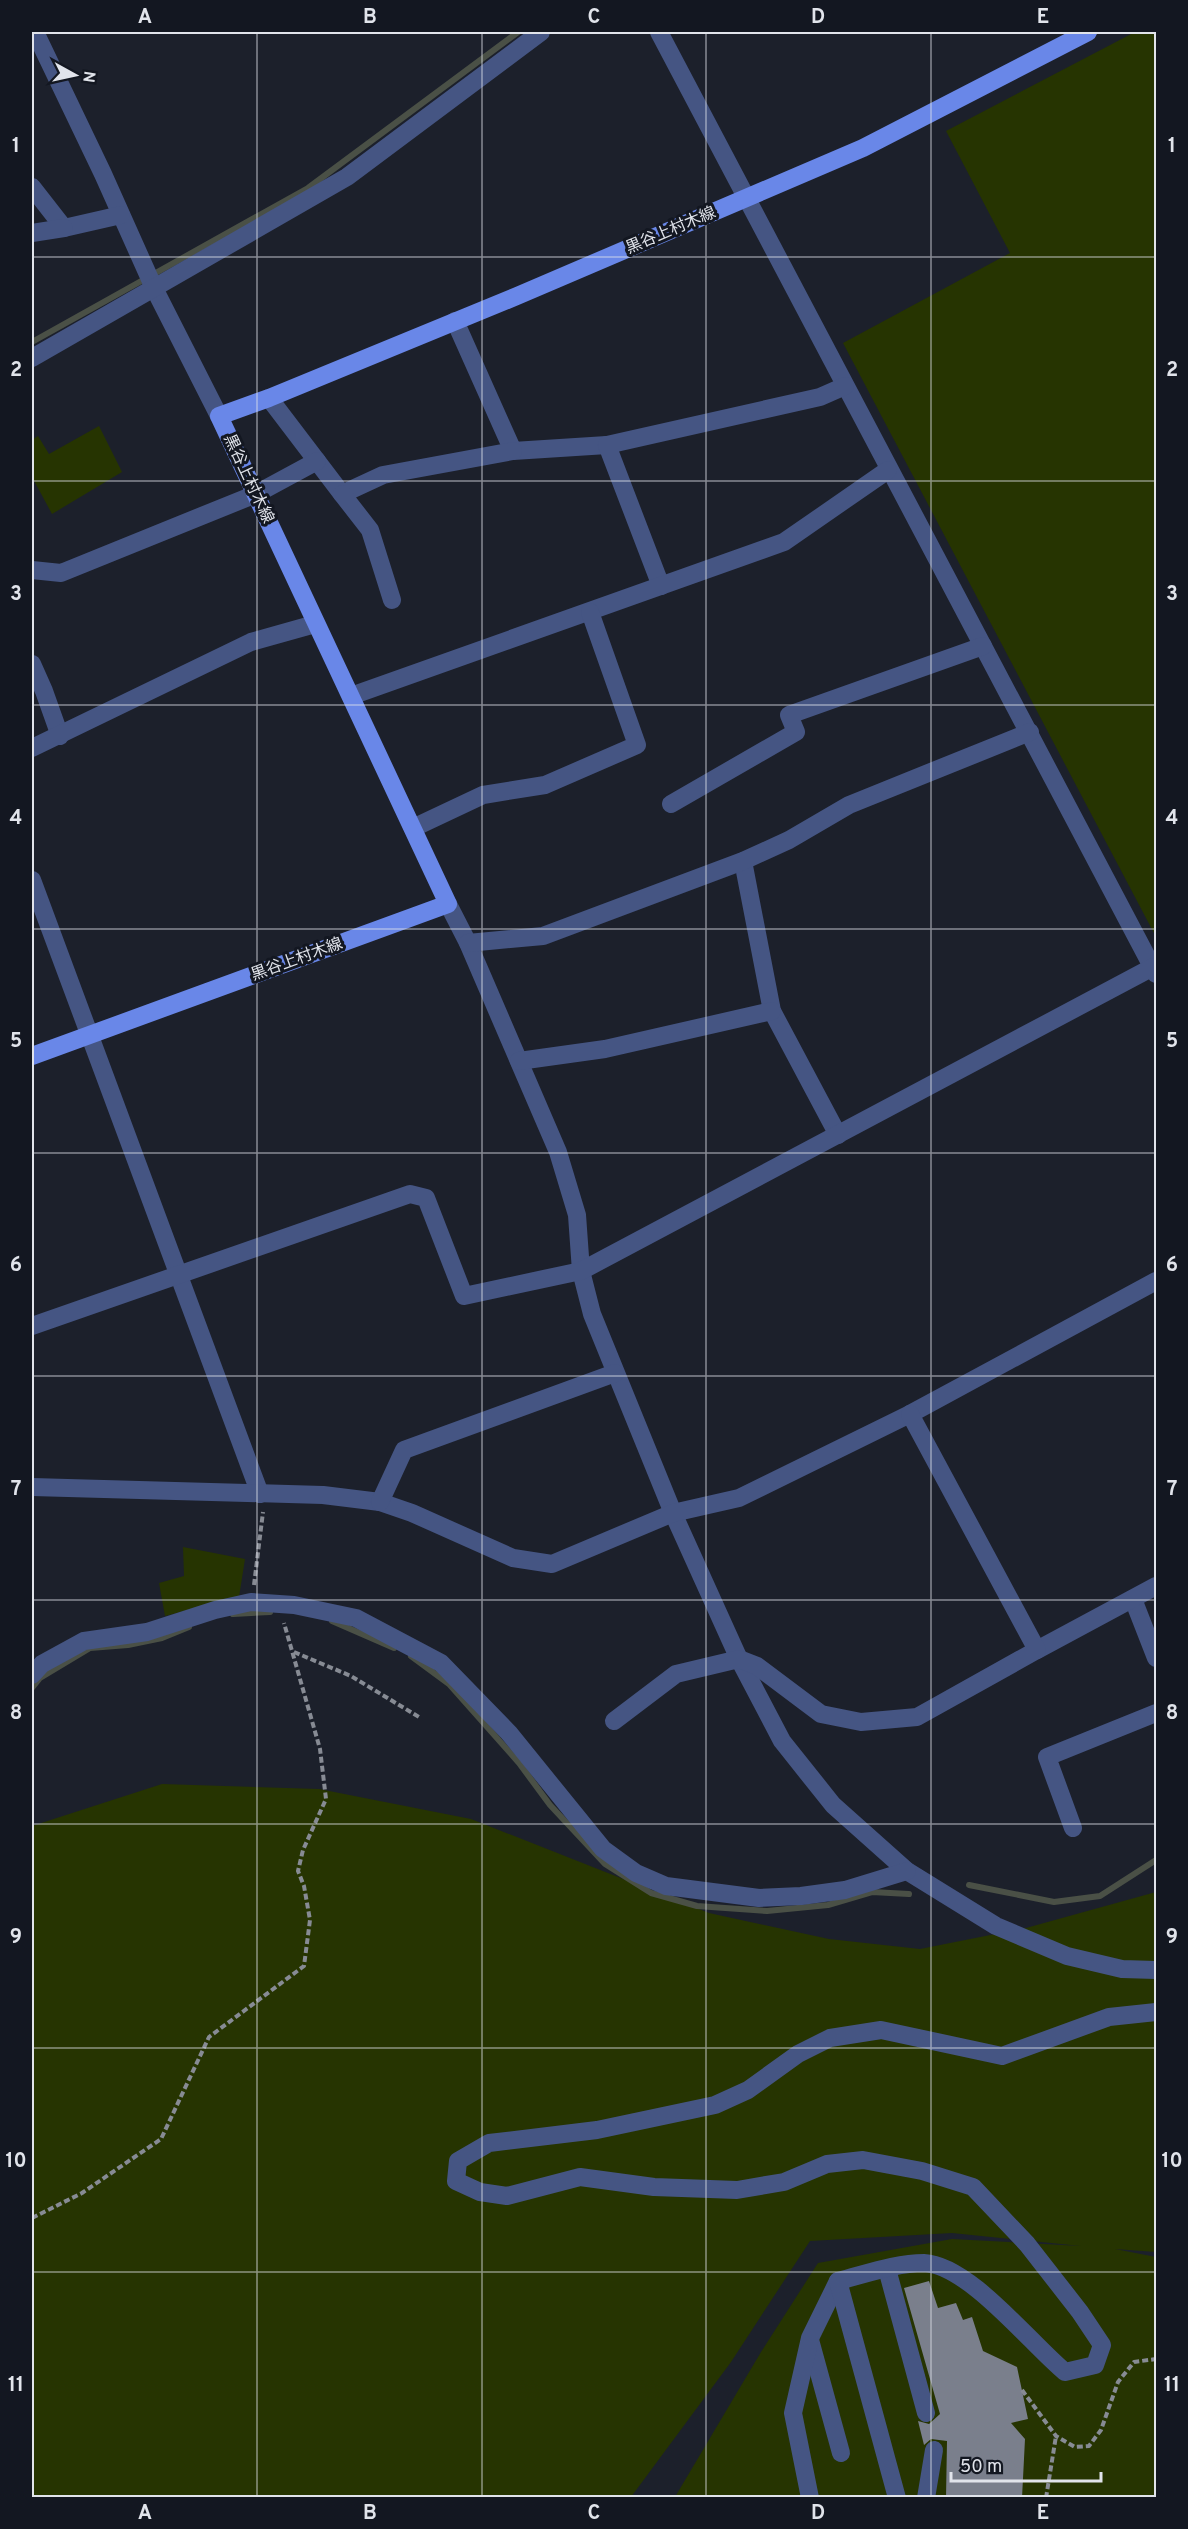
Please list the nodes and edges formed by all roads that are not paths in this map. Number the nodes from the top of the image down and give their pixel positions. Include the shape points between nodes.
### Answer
1 (35, 32) edge
2 (541, 32) edge
3 (659, 32) edge
4 (1088, 32) edge
5 (32, 187) edge
6 (747, 198) junction
7 (121, 215) junction
8 (64, 228) junction
9 (32, 233) edge
10 (154, 288) junction
11 (455, 321) junction
12 (32, 357) edge
13 (845, 386) junction
14 (269, 398) junction
15 (219, 416) junction
16 (607, 445) junction
17 (513, 451) junction
18 (317, 461) junction
19 (888, 470) junction
20 (342, 494) junction
21 (256, 495) junction
22 (32, 570) edge
23 (662, 586) junction
24 (392, 600) dead end
25 (590, 612) junction
26 (315, 624) junction
27 (983, 646) junction
28 (32, 664) edge
29 (351, 696) junction
30 (1030, 732) junction
31 (60, 736) junction
32 (32, 748) edge
33 (670, 804) dead end
34 (413, 828) junction
35 (742, 861) junction
36 (32, 880) edge
37 (448, 904) junction
38 (468, 943) junction
39 (1155, 971) edge
40 (772, 1011) junction
41 (88, 1036) junction
42 (32, 1056) edge
43 (519, 1061) junction
44 (838, 1135) junction
45 (581, 1271) junction
46 (178, 1274) junction
47 (1156, 1281) edge
48 (32, 1326) edge
49 (615, 1372) junction
50 (910, 1414) junction
51 (32, 1487) edge
52 (260, 1494) junction
53 (380, 1502) junction
54 (673, 1513) junction
55 (1156, 1586) edge
56 (1132, 1599) junction
57 (1037, 1650) junction
58 (1156, 1658) edge
59 (739, 1659) junction
60 (32, 1675) edge
61 (1156, 1713) edge
62 (614, 1721) dead end
63 (1074, 1828) dead end
64 (907, 1870) junction
65 (1156, 1970) edge
66 (1156, 2012) edge
67 (888, 2269) junction
68 (838, 2281) junction
69 (810, 2338) junction
70 (926, 2413) dead end
71 (934, 2450) dead end
72 (841, 2453) dead end
73 (810, 2498) edge
74 (897, 2498) edge
75 (926, 2498) edge

1 - 7 street
2 - 10 street via 346,177
3 - 6 street
4 - 6 main road, 黒谷上村木線 via 863,148
5 - 8 street
6 - 11 main road, 黒谷上村木線
6 - 13 street
7 - 8 street
7 - 10 street
8 - 9 street
10 - 12 street
10 - 15 street
11 - 14 main road, 黒谷上村木線
11 - 17 street
13 - 16 street via 820,397
13 - 19 street
14 - 15 main road, 黒谷上村木線
14 - 18 street
15 - 21 main road, 黒谷上村木線
16 - 17 street
16 - 23 street
17 - 20 street via 383,475
18 - 20 street
18 - 21 street
19 - 23 street via 784,542
19 - 27 street
20 - 24 street via 370,530
21 - 22 street via 61,573
21 - 26 main road, 黒谷上村木線
23 - 25 street
25 - 29 street
25 - 34 street via 637,745 545,785 483,795
26 - 29 main road, 黒谷上村木線
26 - 31 street via 251,642
27 - 30 street
27 - 33 street via 789,715 796,732
28 - 31 street
29 - 34 main road, 黒谷上村木線
30 - 35 street via 849,805 789,840
30 - 39 street
31 - 32 street
34 - 37 main road, 黒谷上村木線
35 - 38 street via 543,936
35 - 40 street
36 - 41 street
37 - 38 street
37 - 41 main road, 黒谷上村木線
38 - 43 street
39 - 44 street
40 - 43 street via 605,1049
40 - 44 street
41 - 42 main road, 黒谷上村木線
41 - 46 street
43 - 45 street via 558,1152 577,1215
44 - 45 street
45 - 46 street via 464,1296 426,1198 410,1194
45 - 49 street via 592,1314
46 - 48 street
46 - 52 street
47 - 50 street
49 - 53 street via 404,1450
49 - 54 street
50 - 54 street via 739,1498
50 - 57 street
51 - 52 street
52 - 53 street via 323,1495
53 - 54 street via 513,1558 552,1564
54 - 59 street
55 - 56 street
56 - 57 street
56 - 58 street
57 - 59 street via 917,1717 861,1722 821,1714 757,1666
59 - 62 street via 676,1674
59 - 64 street via 782,1741 833,1805
60 - 64 street via 42,1664 84,1641 147,1632 251,1602 356,1618 441,1663 509,1733 603,1849 636,1873 666,1886 759,1898 845,1890
61 - 63 street via 1047,1757
64 - 65 street via 996,1926 1066,1956 1122,1969
66 - 67 street via 1109,2017 1002,2056 881,2030 830,2038 716,2106 597,2130 489,2143 458,2161 456,2181 480,2192 507,2196 580,2177 654,2187 737,2190 784,2182 827,2164 863,2160 922,2171 973,2187 1027,2244 1080,2312 1102,2345 1095,2365 1065,2372 964,2278 927,2263
67 - 68 street
67 - 70 street
68 - 69 street
68 - 74 street
69 - 72 street
69 - 73 street via 793,2413
71 - 75 street

